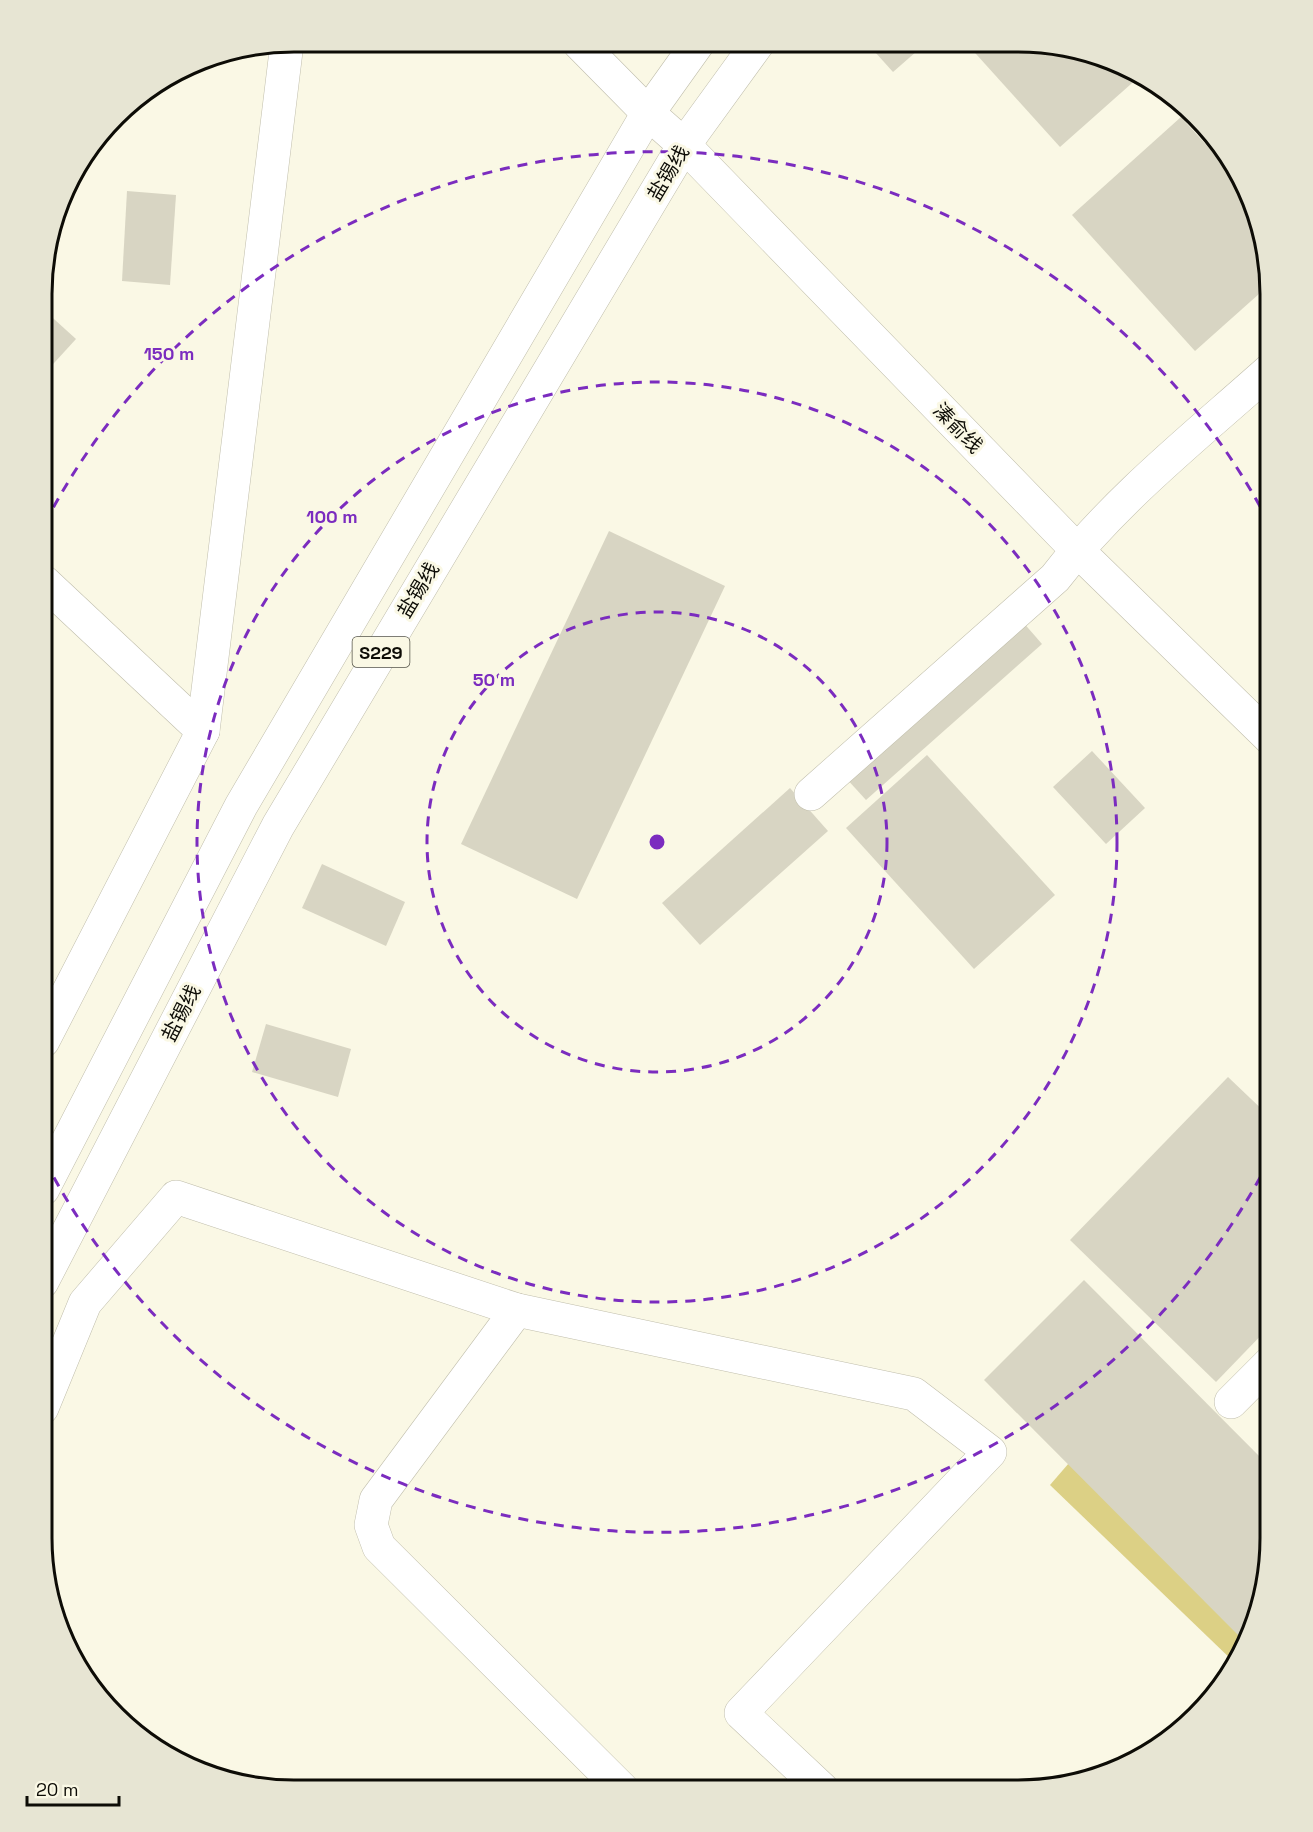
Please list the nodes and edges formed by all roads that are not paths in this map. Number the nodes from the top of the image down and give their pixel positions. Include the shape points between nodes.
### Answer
1 (588, 52) edge
2 (692, 52) edge
3 (751, 52) edge
4 (286, 53) edge
5 (648, 113) junction
6 (684, 145) junction
7 (1260, 379) edge
8 (1077, 550) junction
9 (52, 589) edge
10 (1260, 728) edge
11 (203, 731) junction
12 (811, 794) dead end
13 (52, 1024) edge
14 (52, 1172) edge
15 (52, 1263) edge
16 (517, 1310) junction
17 (1260, 1372) edge
18 (52, 1384) edge
19 (1231, 1402) dead end
20 (613, 1780) edge
21 (811, 1780) edge

1 - 5 main road, 溱俞线
2 - 5 main road, S229
3 - 6 main road, 盐锡线 / S229
4 - 11 main road
5 - 6 main road, 溱俞线
5 - 14 main road, S229 via 241,806
6 - 8 main road, 溱俞线
6 - 15 main road, 盐锡线 / S229 via 278,826
7 - 8 main road via 1113,511
8 - 10 main road, 溱俞线
8 - 12 main road via 1055,579
9 - 11 main road
11 - 13 main road
16 - 18 main road via 176,1197 85,1303
16 - 20 main road via 376,1500 371,1525 379,1547
16 - 21 main road via 914,1394 990,1452 741,1713
17 - 19 main road

